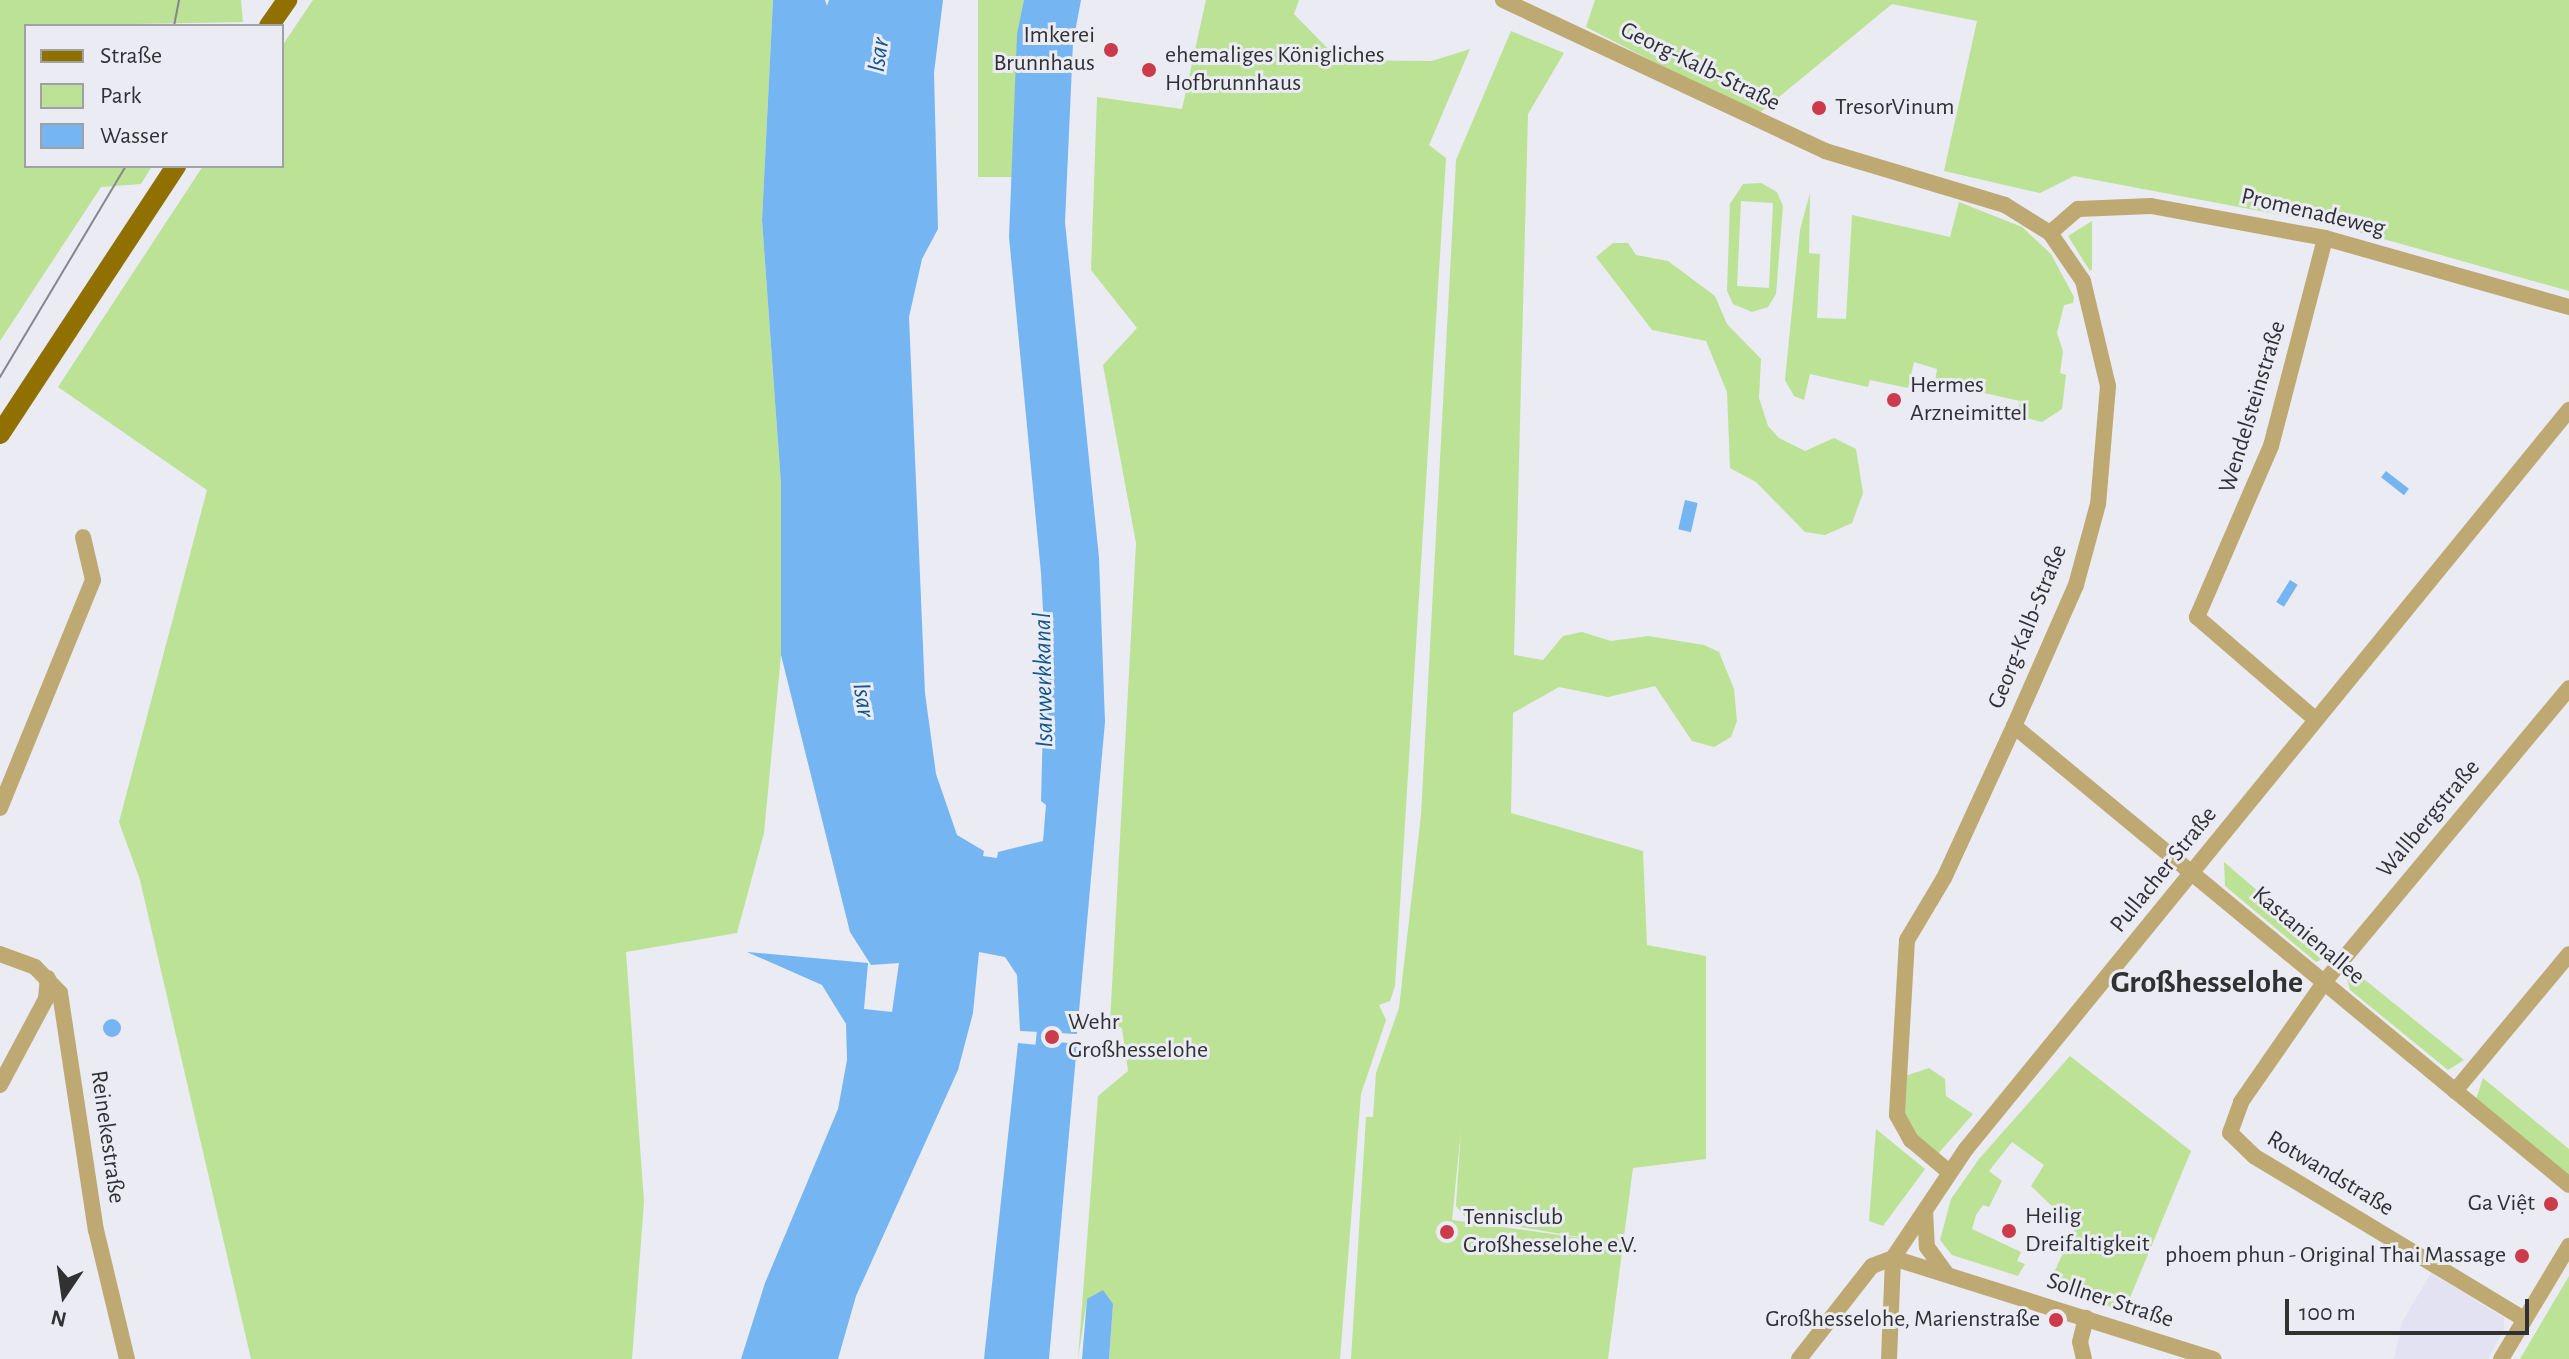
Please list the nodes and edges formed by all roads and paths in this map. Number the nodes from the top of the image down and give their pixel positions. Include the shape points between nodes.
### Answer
1 (287, 0) edge
2 (1503, 0) edge
3 (270, 24) edge
4 (175, 168) edge
5 (2050, 233) junction
6 (2325, 238) junction
7 (2569, 307) edge
8 (2569, 410) edge
9 (0, 434) edge
10 (83, 537) dead end
11 (2569, 688) edge
12 (2315, 719) junction
13 (2014, 726) junction
14 (0, 808) edge
15 (2194, 873) junction
16 (0, 954) edge
17 (2569, 954) edge
18 (48, 978) junction
19 (2325, 981) junction
20 (0, 1085) edge
21 (2455, 1091) junction
22 (1949, 1172) junction
23 (2569, 1185) edge
24 (1925, 1208) junction
25 (2569, 1246) edge
26 (1893, 1258) junction
27 (1947, 1274) junction
28 (2086, 1318) junction
29 (2524, 1319) junction
30 (127, 1359) edge
31 (1799, 1359) edge
32 (1889, 1359) edge
33 (2084, 1359) edge
34 (2213, 1359) edge
35 (2501, 1359) edge

1 - 3 main road
2 - 5 street, Georg-Kalb-Straße via 1784,134 2005,205
4 - 9 main road
5 - 6 street, Promenadeweg via 2078,209 2151,206
5 - 13 street, Georg-Kalb-Straße via 2083,281 2096,321 2108,386 2107,439 2098,504 2076,585
6 - 7 street, Promenadeweg
6 - 12 street, Wendelsteinstraße via 2271,446 2197,617
8 - 12 street, Pullacher Straße
10 - 14 street via 93,580
11 - 19 street, Wallbergstraße
12 - 15 street, Pullacher Straße
13 - 15 street, Kastanienallee
13 - 22 street, Georg-Kalb-Straße via 1944,878 1907,940 1897,1115 1911,1140
15 - 19 street, Kastanienallee
15 - 22 street, Pullacher Straße
16 - 18 street
17 - 21 street
18 - 20 street via 46,999
18 - 30 street, Reinekestraße via 66,1012 96,1230
19 - 21 street, Kastanienallee
19 - 29 street, Rotwandstraße via 2241,1102 2230,1133 2254,1156
21 - 23 street, Kastanienallee
22 - 24 street, Pullacher Straße
24 - 26 street, Pullacher Straße
24 - 27 street via 1927,1247
25 - 29 street
26 - 27 street, Sollner Straße
26 - 31 street, Pullacher Straße via 1872,1266
26 - 32 street
27 - 28 street, Sollner Straße
28 - 33 street via 2080,1342
28 - 34 street, Sollner Straße
29 - 35 street

